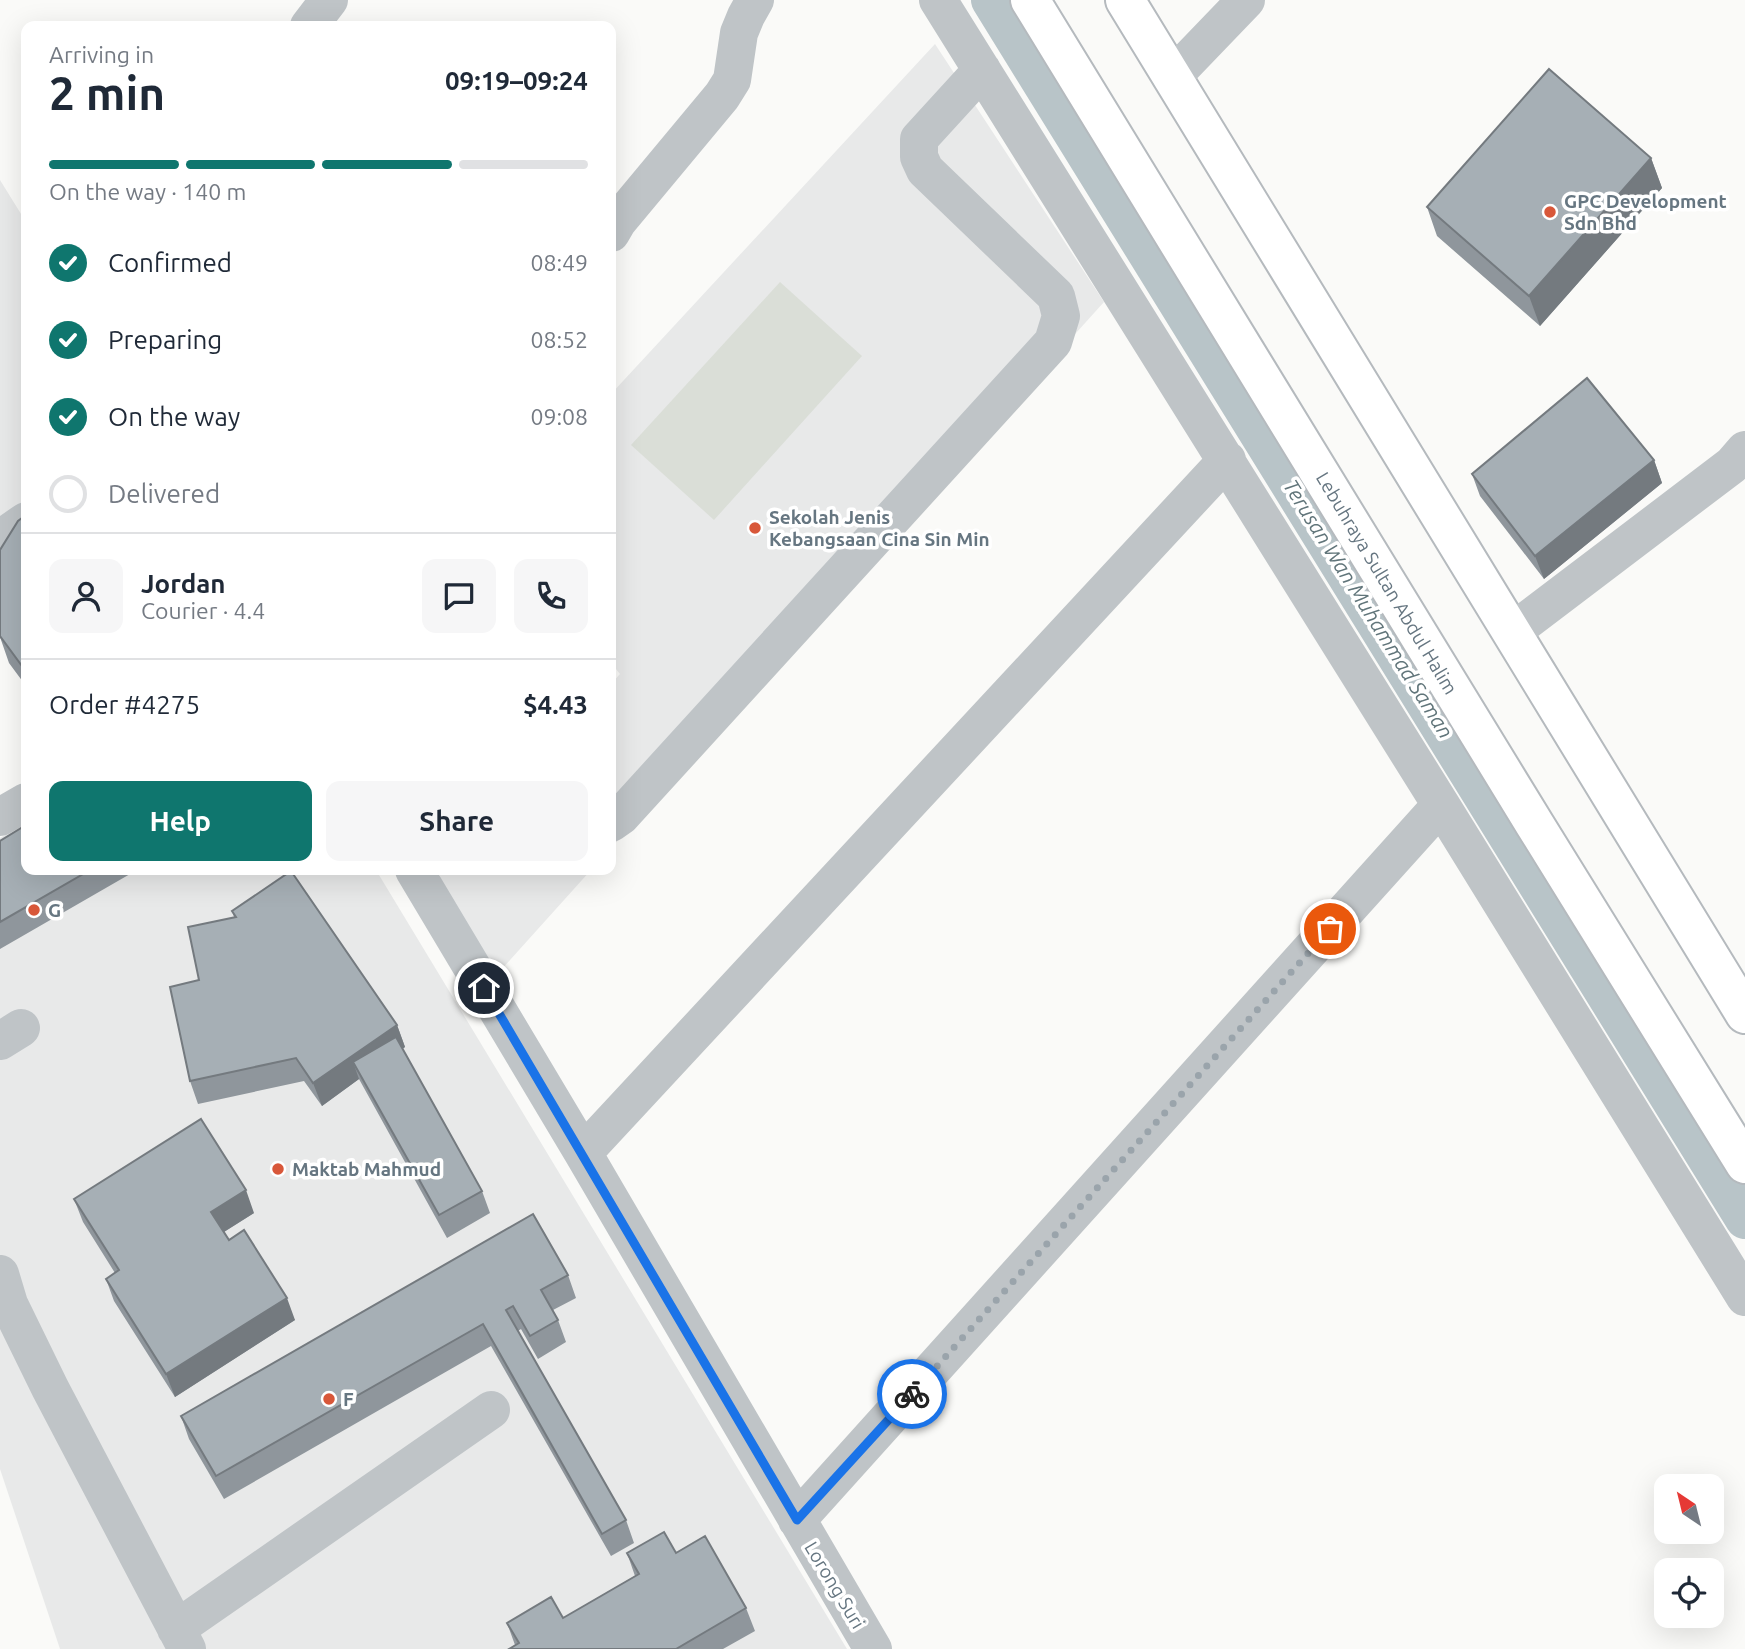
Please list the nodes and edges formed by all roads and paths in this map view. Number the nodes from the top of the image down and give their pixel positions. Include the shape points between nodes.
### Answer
1 (329, 0) edge
2 (755, 0) edge
3 (938, 0) edge
4 (1030, 0) edge
5 (1125, 0) edge
6 (1246, 0) edge
7 (313, 21) edge
8 (982, 70) junction
9 (1172, 77) junction
10 (616, 224) edge
11 (1099, 256) junction
12 (1056, 296) junction
13 (1745, 450) edge
14 (1227, 460) junction
15 (21, 524) edge
16 (0, 539) edge
17 (1512, 632) junction
18 (21, 805) edge
19 (1441, 805) junction
20 (0, 817) edge
21 (616, 820) edge
22 (417, 875) edge
23 (1745, 1014) edge
24 (583, 1153) junction
25 (1745, 1164) edge
26 (0, 1274) edge
27 (1745, 1297) edge
28 (491, 1410) dead end
29 (797, 1520) junction
30 (181, 1639) edge
31 (873, 1649) edge

1 - 7 street
2 - 10 street via 738,33 732,80
3 - 8 street
4 - 25 main road, Lebuhraya Sultan Abdul Halim
5 - 9 main road
6 - 9 street
8 - 11 street
8 - 12 street via 919,139 919,157 925,170
9 - 17 main road
11 - 12 street
11 - 14 street
12 - 21 street via 1061,316 1053,342
13 - 17 street via 1732,465
14 - 19 street
14 - 24 street
15 - 16 street
17 - 23 main road
18 - 20 street
19 - 27 street
19 - 29 street
22 - 24 street, Lorong Suri
24 - 29 street, Lorong Suri
26 - 30 street via 9,1304 50,1388
28 - 30 street
29 - 31 street, Lorong Suri

